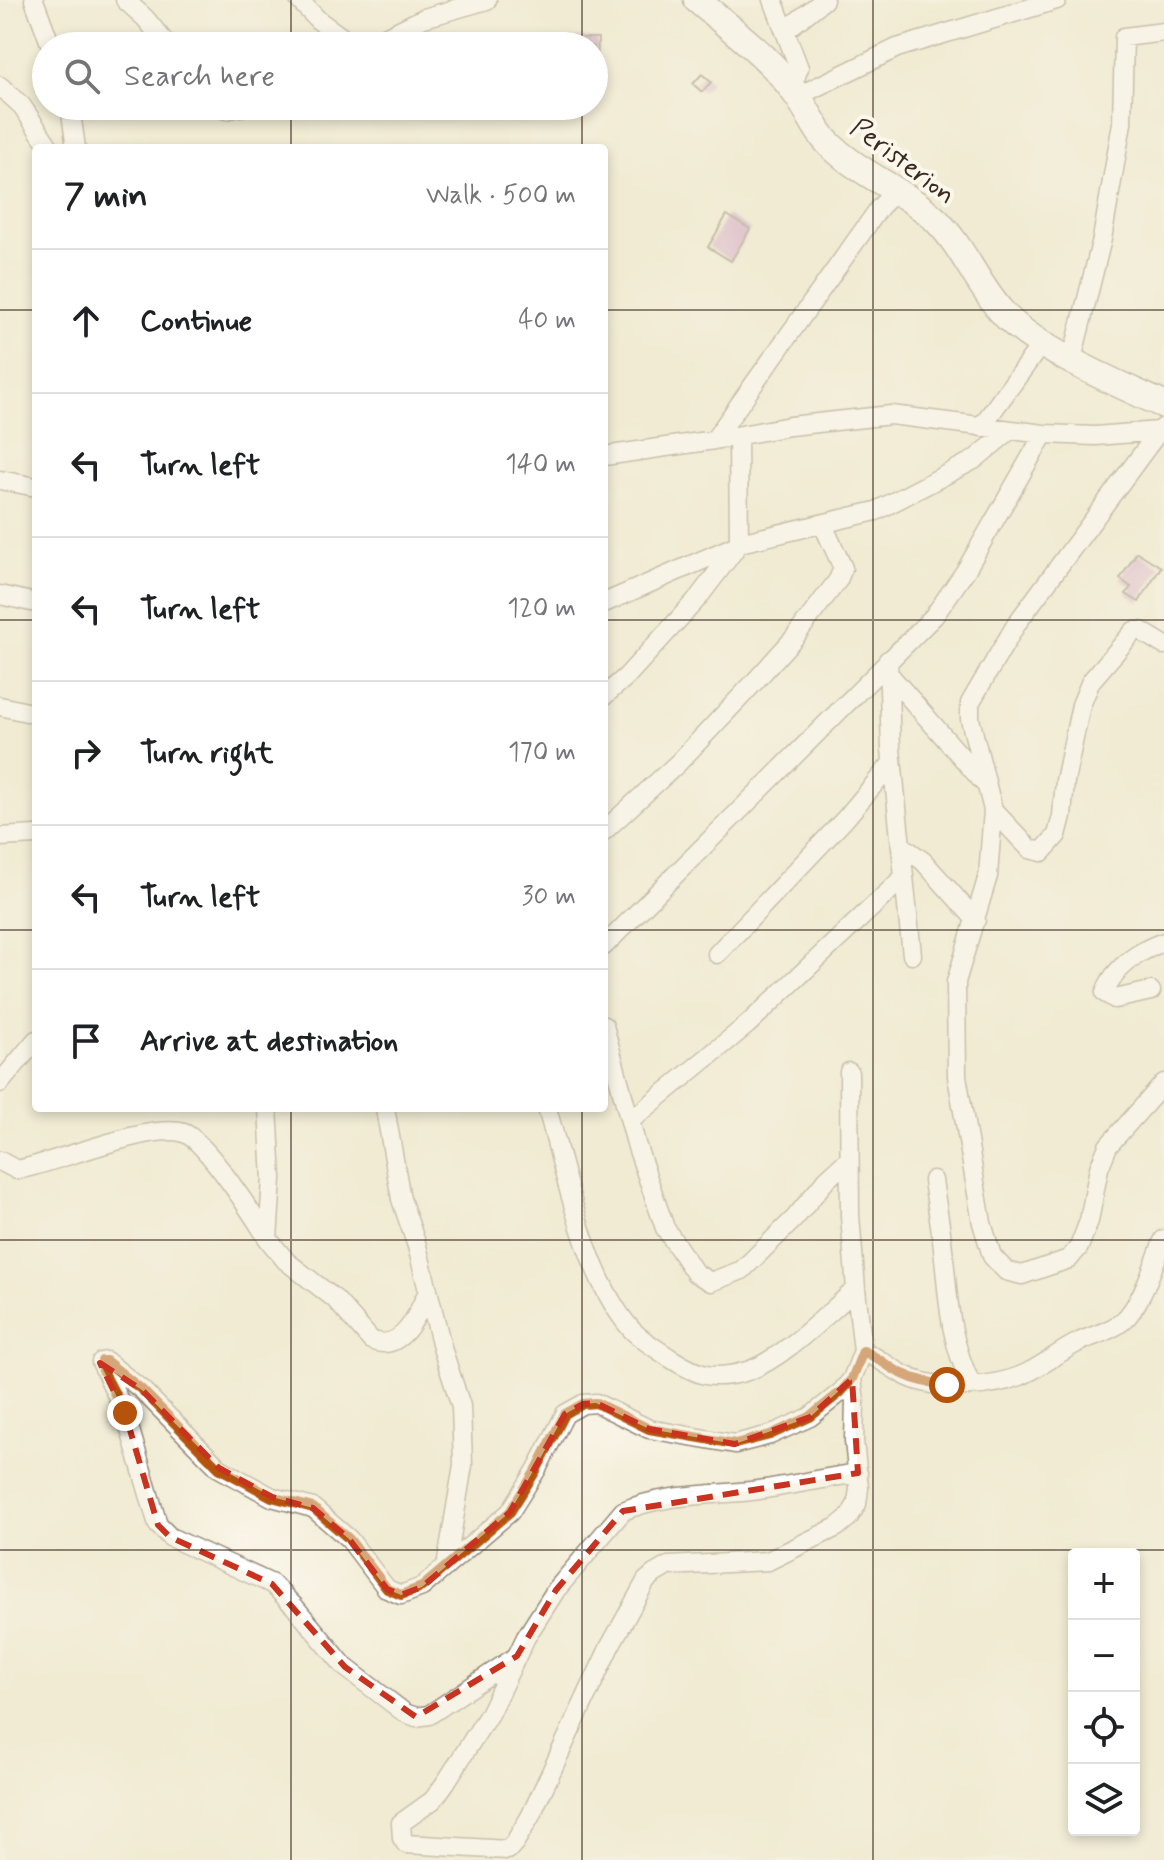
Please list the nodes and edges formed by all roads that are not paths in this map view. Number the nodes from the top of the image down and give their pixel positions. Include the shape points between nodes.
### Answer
1 (34, 0) edge
2 (125, 0) edge
3 (299, 0) edge
4 (487, 0) edge
5 (697, 0) edge
6 (773, 0) edge
7 (824, 0) edge
8 (1057, 0) edge
9 (786, 30) junction
10 (46, 32) edge
11 (156, 32) edge
12 (335, 32) edge
13 (395, 32) edge
14 (1164, 32) edge
15 (0, 86) edge
16 (795, 92) junction
17 (72, 120) edge
18 (47, 144) edge
19 (75, 144) edge
20 (896, 191) junction
21 (1042, 343) junction
22 (1072, 359) junction
23 (1164, 405) edge
24 (981, 427) junction
25 (1161, 429) edge
26 (1009, 431) junction
27 (1044, 434) junction
28 (738, 436) junction
29 (714, 440) junction
30 (608, 455) edge
31 (0, 480) edge
32 (32, 486) edge
33 (823, 525) junction
34 (739, 544) junction
35 (0, 595) edge
36 (608, 601) edge
37 (32, 602) edge
38 (1164, 645) edge
39 (888, 666) junction
40 (608, 693) edge
41 (0, 706) edge
42 (32, 713) edge
43 (892, 763) junction
44 (989, 788) junction
45 (993, 810) junction
46 (608, 827) edge
47 (32, 835) edge
48 (0, 837) edge
49 (901, 845) junction
50 (904, 877) junction
51 (976, 920) junction
52 (608, 942) edge
53 (1164, 942) edge
54 (717, 954) dead end
55 (912, 955) dead end
56 (1151, 991) dead end
57 (608, 1041) edge
58 (32, 1045) edge
59 (849, 1072) dead end
60 (0, 1083) edge
61 (1164, 1083) edge
62 (268, 1112) edge
63 (386, 1112) edge
64 (548, 1112) edge
65 (630, 1121) junction
66 (849, 1159) junction
67 (0, 1161) edge
68 (933, 1180) dead end
69 (268, 1239) junction
70 (1164, 1239) edge
71 (856, 1289) junction
72 (428, 1291) junction
73 (863, 1351) junction
74 (852, 1379) junction
75 (971, 1384) junction
76 (858, 1473) junction
77 (446, 1567) junction
78 (517, 1656) junction

1 - 10 street
2 - 11 street
3 - 12 street
4 - 13 street
5 - 16 street, Peristerion
6 - 9 street
7 - 9 street
8 - 16 street via 897,48
9 - 16 street via 799,68
14 - 22 street via 1124,37 1122,123 1102,239
15 - 18 street via 22,106
16 - 20 street, Peristerion via 828,143
17 - 19 street
20 - 21 street, Peristerion via 939,222 1002,313
20 - 29 street
21 - 22 street, Peristerion
21 - 24 street
22 - 23 street, Peristerion
24 - 26 street
24 - 28 street via 891,415
25 - 27 street via 1095,436
25 - 44 street via 1017,623 970,703
26 - 27 street
26 - 33 street via 974,460 876,511
27 - 39 street via 966,570 934,616
28 - 29 street
28 - 34 street
29 - 30 street
31 - 32 street
33 - 34 street
33 - 46 street via 843,568 838,580 749,688
34 - 36 street
34 - 40 street via 698,598
35 - 37 street
38 - 45 street via 1134,631 1091,681 1073,737 1057,835 1049,846 1042,852 1030,849
39 - 43 street
39 - 44 street
39 - 52 street
41 - 42 street
43 - 49 street
43 - 54 street
44 - 45 street
45 - 51 street via 988,876
47 - 48 street
49 - 50 street
49 - 51 street via 923,861
50 - 55 street
50 - 65 street via 747,1025
51 - 61 street via 956,982 957,1076 982,1223 992,1256 1006,1271 1022,1275 1069,1259 1089,1221 1108,1146
53 - 56 street via 1115,972 1105,993 1115,999
57 - 65 street
58 - 60 street
59 - 66 street
62 - 69 street
63 - 72 street via 401,1199
64 - 71 street via 591,1256 609,1295 631,1329 691,1371 703,1376 744,1372 771,1359
65 - 66 street via 665,1228 695,1273 711,1282 742,1270
66 - 71 street
67 - 69 street via 17,1170 146,1134 180,1132 207,1155
68 - 75 street via 948,1313 957,1355
69 - 72 street via 379,1343 397,1340
70 - 75 street via 1122,1322 1019,1377
71 - 73 street
72 - 77 street via 461,1406 463,1465
73 - 74 street
73 - 75 street via 921,1382
74 - 76 street
74 - 77 street via 810,1417 735,1444 649,1429 596,1403 583,1404 565,1414 510,1512
76 - 78 street via 657,1501 623,1511 556,1590
76 - 78 street via 857,1504 849,1517 814,1539 768,1561 668,1566 646,1581 530,1817 508,1850 406,1844 401,1823 433,1800 446,1782 489,1714
77 - 78 street via 422,1587 401,1595 387,1589 349,1539 313,1508 272,1497 219,1468 142,1390 101,1362 125,1413 158,1525 195,1550 272,1584 345,1667 405,1713 429,1715

